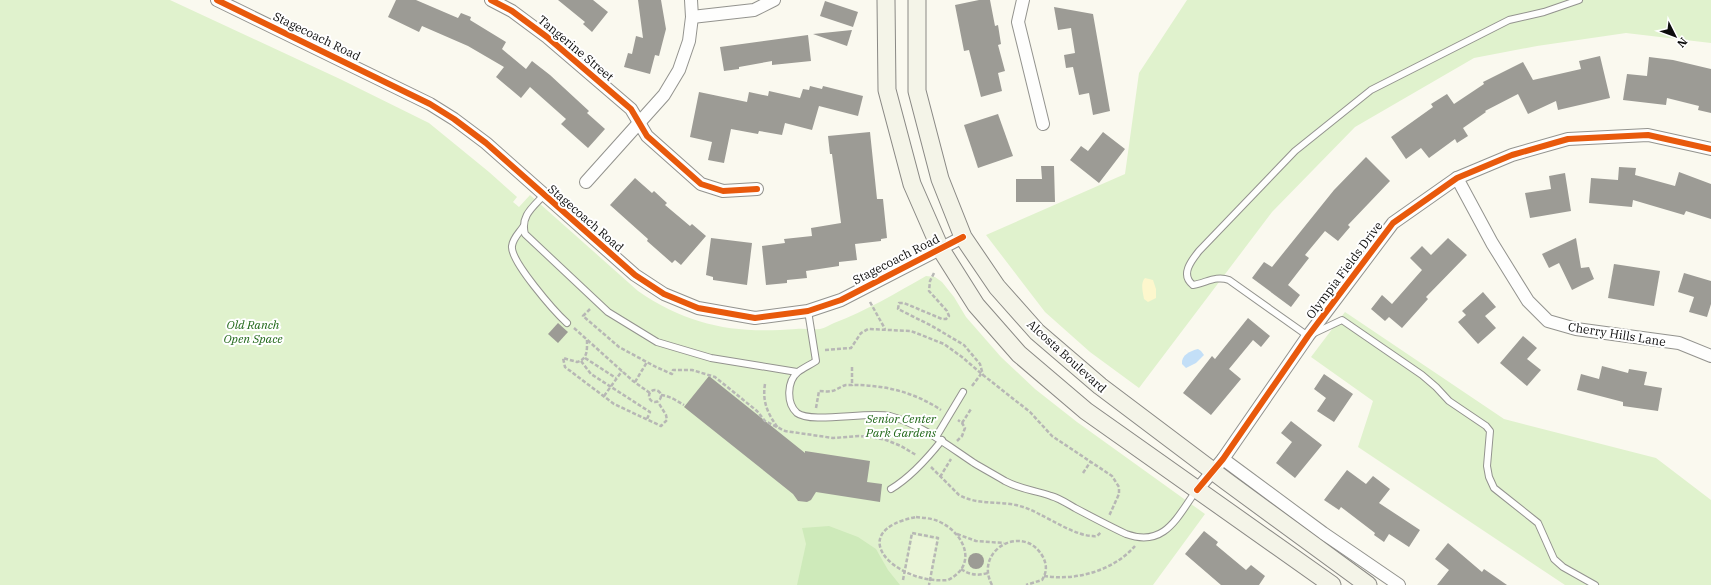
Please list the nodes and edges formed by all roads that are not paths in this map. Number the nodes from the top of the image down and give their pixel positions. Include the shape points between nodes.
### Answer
1 (218, 0) edge
2 (491, 0) edge
3 (691, 0) edge
4 (774, 0) edge
5 (886, 0) edge
6 (917, 0) edge
7 (1023, 0) edge
8 (1579, 0) edge
9 (692, 17) junction
10 (638, 123) junction
11 (1043, 124) dead end
12 (1711, 149) edge
13 (1457, 178) junction
14 (586, 182) dead end
15 (757, 189) dead end
16 (544, 195) junction
17 (523, 227) junction
18 (964, 237) junction
19 (940, 248) junction
20 (808, 311) junction
21 (567, 323) road end
22 (1308, 336) junction
23 (1711, 356) edge
24 (797, 372) junction
25 (963, 392) dead end
26 (939, 439) junction
27 (1218, 465) junction
28 (891, 489) dead end
29 (1197, 490) junction
30 (1332, 585) edge
31 (1368, 585) edge
32 (1399, 585) edge
33 (1595, 585) edge

1 - 16 street, Stagecoach Road via 430,104 486,143
2 - 10 street, Tangerine Street via 512,11 547,37 631,109
3 - 9 street
4 - 9 street via 754,10
5 - 19 main road via 887,90 912,184
6 - 18 main road, Alcosta Boulevard via 917,91 940,179
7 - 11 street via 1018,22
8 - 22 lane via 1509,20 1371,90 1295,151 1190,263 1187,272 1193,285 1221,277 1229,280
9 - 10 street via 689,41 679,70 664,95
10 - 14 street
10 - 15 street, Tangerine Street via 647,136 701,184 723,191
12 - 13 street, Olympia Fields Drive via 1648,135 1568,139 1512,155
13 - 22 street, Olympia Fields Drive via 1393,223
13 - 23 street, Cherry Hills Lane via 1528,301 1548,321 1576,330 1679,343
16 - 17 lane via 524,219
16 - 20 street, Stagecoach Road via 635,275 664,294 698,308 755,318
17 - 21 lane via 514,239 514,257
17 - 24 lane via 525,234 608,312 657,342 711,358
18 - 19 street, Stagecoach Road
18 - 27 main road, Alcosta Boulevard via 997,287 1037,332 1100,386
19 - 20 street, Stagecoach Road via 841,300
19 - 29 main road via 976,305 1019,354 1086,411
20 - 24 lane via 816,361
22 - 27 street, Olympia Fields Drive
22 - 33 lane via 1342,320 1422,375 1449,401 1486,426 1490,431 1487,466 1494,488 1538,523 1554,559
24 - 26 lane via 789,399 792,408 798,414 820,418 869,414 889,416 913,424
25 - 26 lane
26 - 28 lane via 924,461
26 - 29 lane via 975,464 1013,485 1052,496 1138,538 1162,534
27 - 29 street, Olympia Fields Drive
27 - 31 main road, Alcosta Boulevard
27 - 32 street, Alcosta Boulevard via 1323,532
29 - 30 main road

